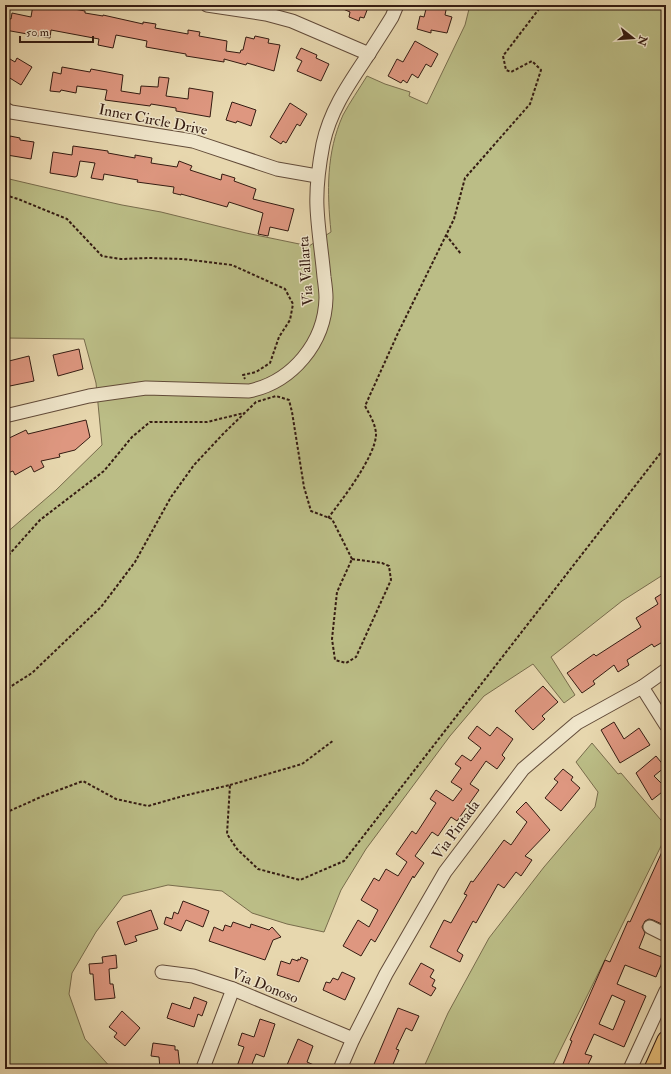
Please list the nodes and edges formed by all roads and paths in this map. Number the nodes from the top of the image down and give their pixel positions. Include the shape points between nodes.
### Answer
1 (208, 5) edge
2 (397, 5) edge
3 (542, 5) edge
4 (369, 54) junction
5 (5, 109) edge
6 (317, 176) junction
7 (5, 195) edge
8 (446, 235) junction
9 (461, 254) dead end
10 (249, 391) junction
11 (254, 404) junction
12 (246, 412) junction
13 (5, 416) edge
14 (666, 446) edge
15 (328, 518) junction
16 (5, 559) edge
17 (352, 559) junction
18 (666, 670) edge
19 (642, 687) junction
20 (5, 693) edge
21 (666, 725) edge
22 (334, 740) dead end
23 (230, 785) junction
24 (5, 813) edge
25 (650, 927) dead end
26 (666, 935) edge
27 (162, 972) dead end
28 (233, 989) junction
29 (666, 991) edge
30 (353, 1039) junction
31 (666, 1040) edge
32 (203, 1068) dead end
33 (340, 1069) edge
34 (630, 1069) edge
35 (653, 1069) edge

1 - 4 street via 266,14 292,21
2 - 4 street, Via Vallarta
3 - 8 path via 503,56 506,70 511,72 532,62 541,70 530,104 465,178 454,219
4 - 6 street, Via Vallarta via 342,95 328,127
5 - 6 street, Inner Circle Drive via 10,112 193,140 277,169
6 - 10 street, Via Vallarta via 317,208 326,298 322,323 306,356 293,370 278,380
7 - 10 path via 67,218 102,256 121,260 183,259 232,265 285,289 293,304 290,320 279,337 270,363 256,372 243,375
8 - 9 path
8 - 15 path via 365,406 376,435 371,454 348,492
10 - 11 path
10 - 13 street, Via Vallarta via 146,388 89,396
11 - 12 path
11 - 15 path via 276,396 289,400 304,487 311,511
12 - 16 path via 207,422 150,422 132,437 104,471 40,520
12 - 20 path via 194,465 172,497 135,562 101,607 32,673
14 - 23 path via 344,861 300,880 258,869 237,849 228,834
15 - 17 path via 332,519
17 - 17 path via 337,592 332,640 335,660 346,663 356,657 392,580 389,566
18 - 19 street, Via Pintada
19 - 21 street
19 - 30 street, Via Pintada via 577,723 522,769 445,872 386,974
22 - 23 path via 302,764
23 - 24 path via 148,806 116,799 83,781
25 - 26 street
27 - 28 street, Via Donoso via 193,976
28 - 30 street, Via Donoso
28 - 32 street
29 - 34 street
30 - 33 street, Via Pintada
31 - 35 main road

